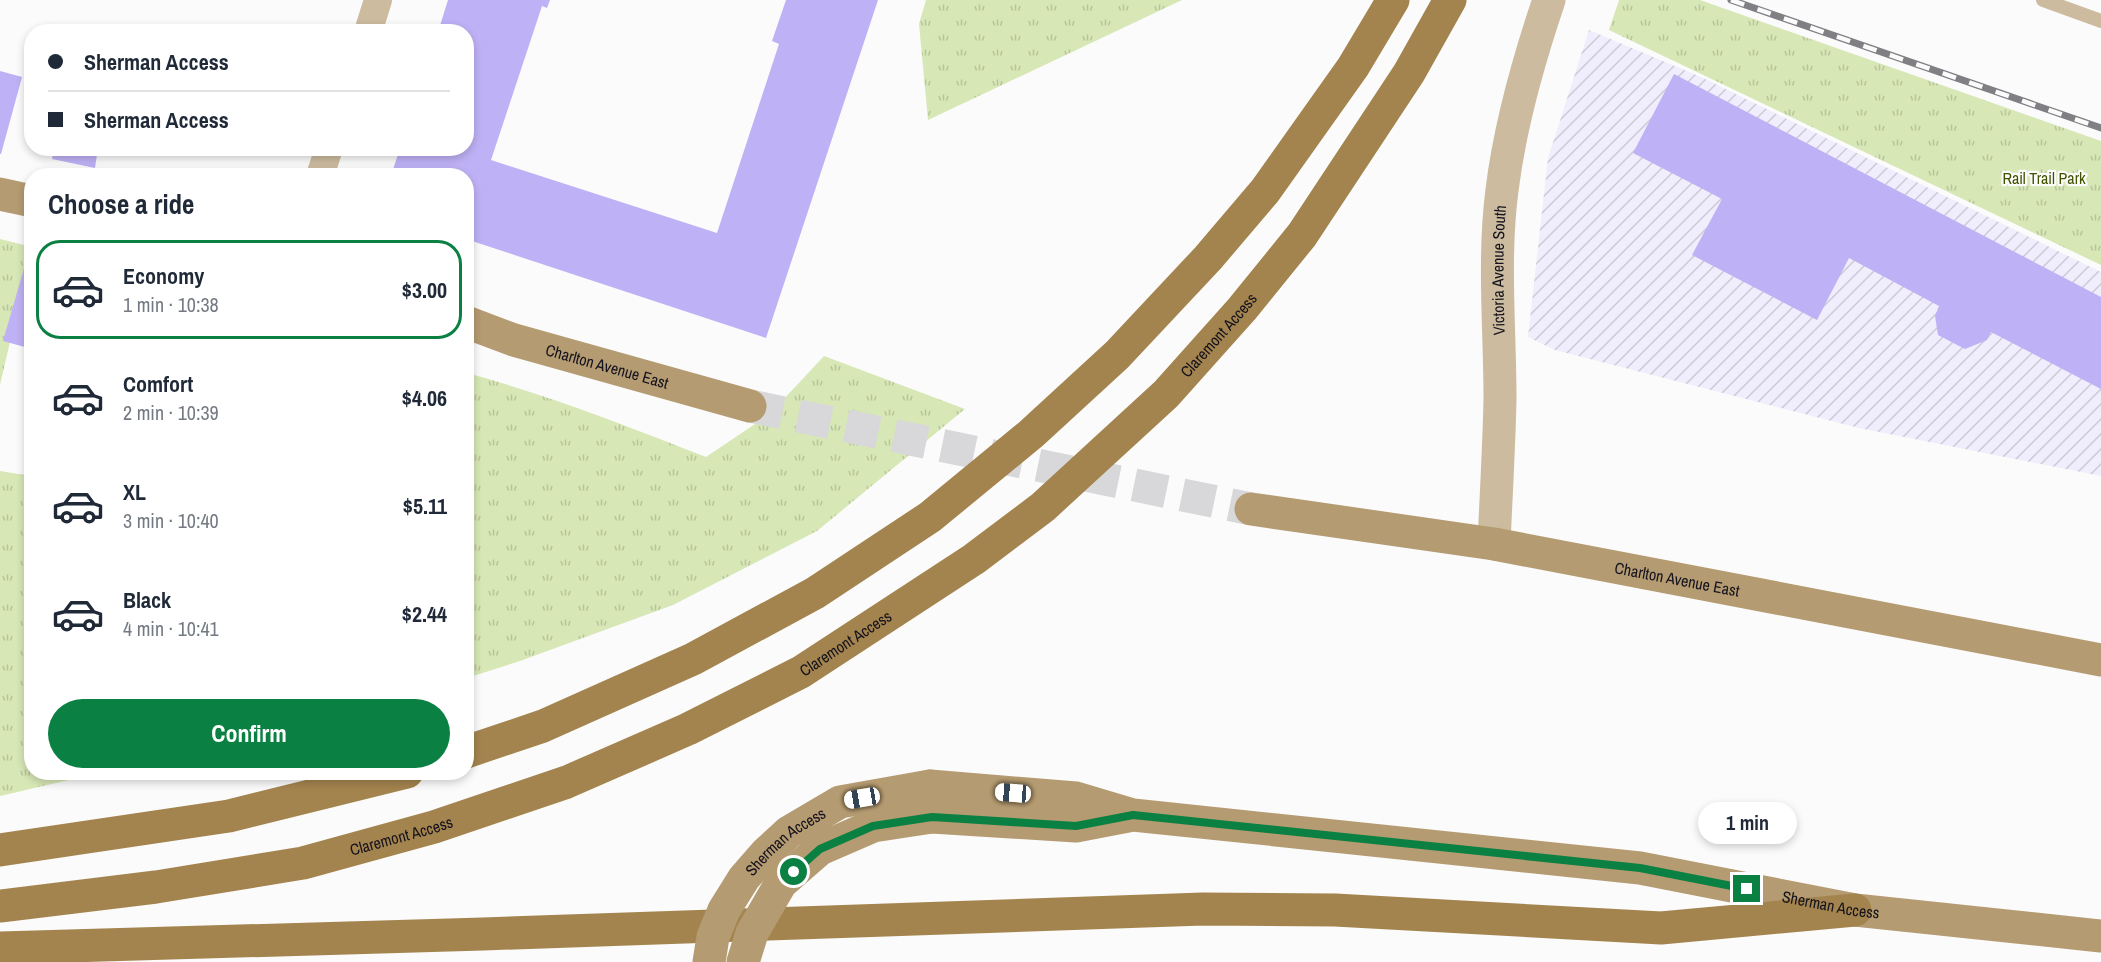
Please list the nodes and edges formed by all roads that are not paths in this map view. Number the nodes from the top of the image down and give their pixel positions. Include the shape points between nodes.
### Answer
1 (378, 0) edge
2 (1393, 0) edge
3 (1450, 0) edge
4 (1549, 0) edge
5 (2043, 0) edge
6 (2101, 21) edge
7 (370, 24) edge
8 (0, 194) edge
9 (24, 199) edge
10 (474, 325) edge
11 (750, 406) tunnel mouth
12 (1251, 508) tunnel mouth
13 (1494, 544) junction
14 (2101, 660) edge
15 (474, 749) edge
16 (375, 780) edge
17 (931, 802) junction
18 (0, 850) edge
19 (0, 906) edge
20 (1855, 910) junction
21 (2101, 936) edge
22 (0, 948) edge
23 (709, 962) edge
24 (743, 962) edge

1 - 7 street
2 - 15 main road via 1353,67 1265,192 1117,355 1031,435 930,517 815,593 693,659 543,726
3 - 19 main road, Claremont Access via 1409,73 1302,235 1166,394 1042,507 975,559 801,672 688,729 567,782 434,827 303,863 156,887
4 - 13 street, Victoria Avenue South via 1512,129 1502,190 1497,258 1500,399
5 - 6 lane
8 - 9 main road
10 - 11 main road, Charlton Avenue East via 514,340
12 - 13 main road, Charlton Avenue East
13 - 14 main road, Charlton Avenue East
16 - 18 main road via 229,816
17 - 20 main road, Sherman Access via 1076,826 1133,815 1640,868
17 - 23 main road, Sherman Access, bridge via 840,802 789,832 758,862 723,910
17 - 24 main road, Sherman Access, bridge via 820,849 781,884 752,933
20 - 21 main road, Sherman Access
20 - 22 main road via 1661,928 1335,910 1203,909

